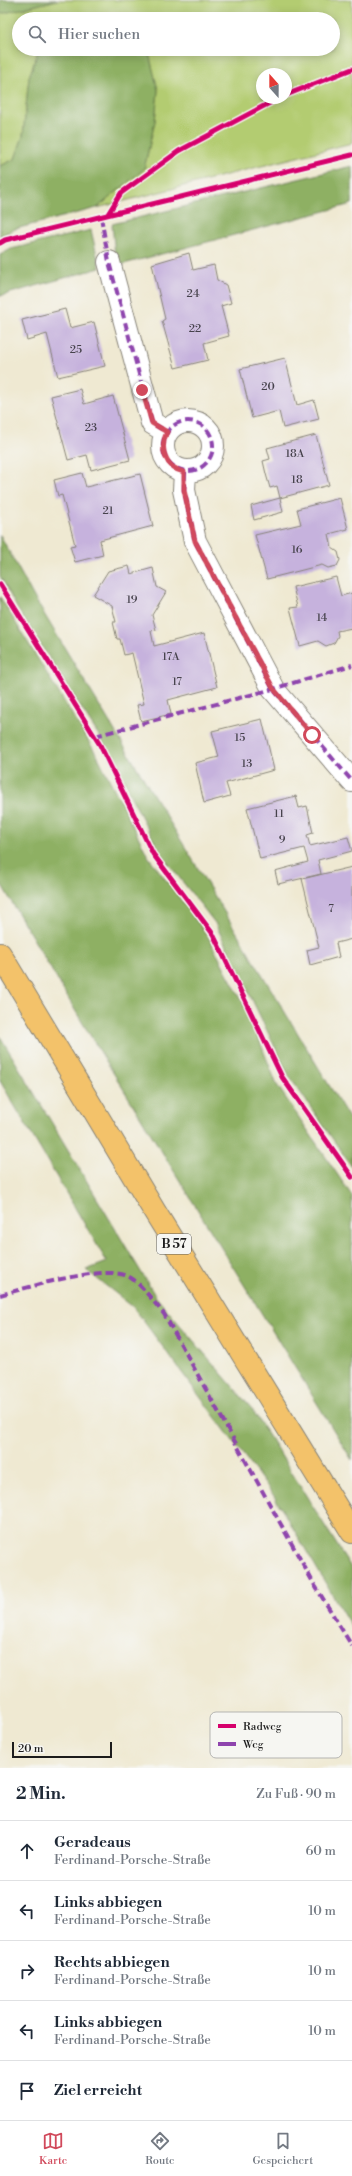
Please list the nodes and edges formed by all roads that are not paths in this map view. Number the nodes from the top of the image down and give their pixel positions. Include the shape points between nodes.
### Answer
1 (109, 262) dead end
2 (167, 432) junction
3 (184, 472) junction
4 (352, 781) edge
5 (0, 954) edge
6 (352, 1532) edge

1 - 2 street via 152,423
2 - 3 street via 163,440 166,458 171,466
2 - 3 street via 174,425 192,422 201,425 212,439 214,448 206,465 198,470
3 - 4 street via 184,490 195,541 273,688
5 - 6 main road, B 57

